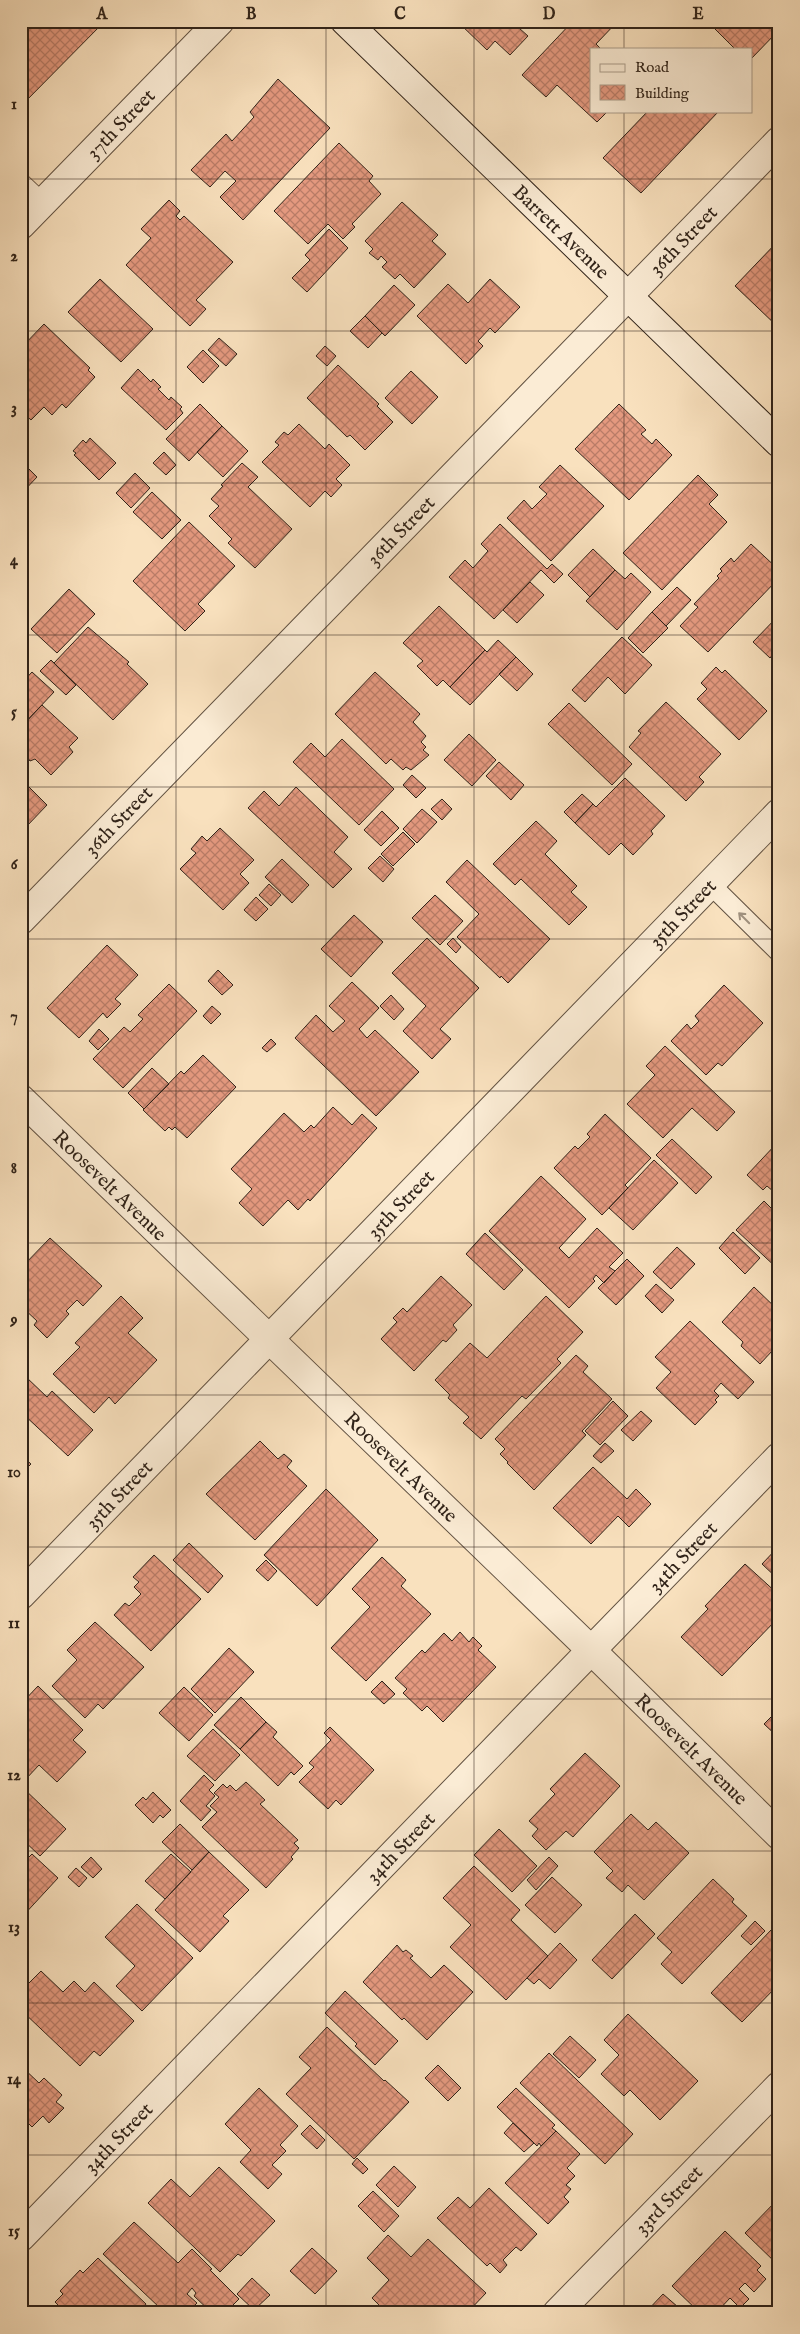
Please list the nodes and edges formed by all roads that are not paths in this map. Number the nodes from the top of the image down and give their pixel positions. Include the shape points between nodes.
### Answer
1 (220, 21) edge
2 (345, 21) edge
3 (779, 141) edge
4 (21, 183) edge
5 (42, 203) junction
6 (21, 225) edge
7 (629, 296) junction
8 (779, 443) edge
9 (779, 813) edge
10 (710, 884) junction
11 (21, 920) edge
12 (779, 952) edge
13 (21, 1099) edge
14 (270, 1339) junction
15 (779, 1457) edge
16 (21, 1595) edge
17 (592, 1651) junction
18 (779, 1835) edge
19 (779, 2086) edge
20 (21, 2237) edge
21 (557, 2313) edge

1 - 5 street, 37th Street
2 - 7 street, Barrett Avenue
3 - 7 street, 36th Street
4 - 5 lane
5 - 6 street, 37th Street
7 - 8 street, Barrett Avenue
7 - 11 street, 36th Street
9 - 10 street, 35th Street
12 -> 10 lane
10 - 14 street, 35th Street
13 - 14 street, Roosevelt Avenue
14 - 16 street, 35th Street
14 - 17 street, Roosevelt Avenue
15 - 17 street, 34th Street
17 - 18 street, Roosevelt Avenue
17 - 20 street, 34th Street
19 - 21 street, 33rd Street

